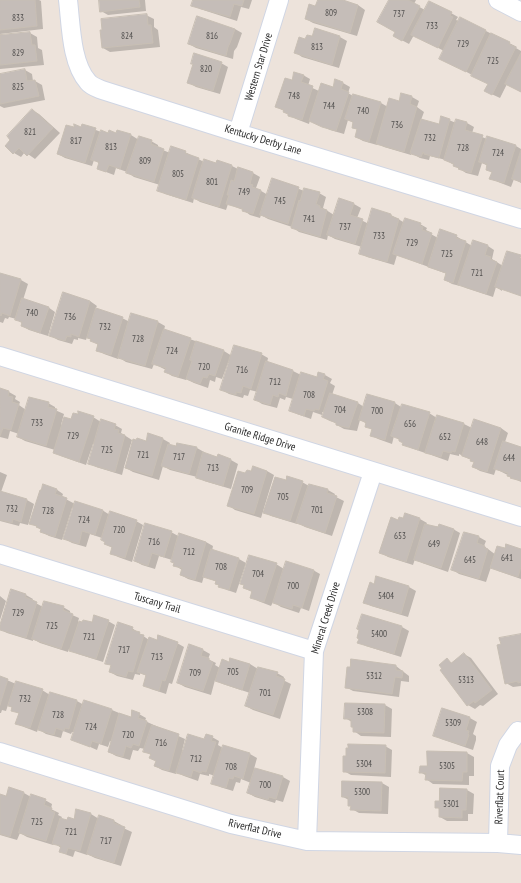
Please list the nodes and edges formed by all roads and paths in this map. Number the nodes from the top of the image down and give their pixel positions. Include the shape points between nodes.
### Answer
1 (68, 0) edge
2 (279, 0) edge
3 (498, 0) edge
4 (521, 12) edge
5 (238, 133) junction
6 (521, 219) edge
7 (0, 356) edge
8 (373, 472) junction
9 (521, 517) edge
10 (0, 554) edge
11 (314, 651) junction
12 (518, 731) dead end
13 (0, 752) edge
14 (307, 841) junction
15 (498, 843) junction
16 (521, 845) edge

1 - 5 street, Kentucky Derby Lane via 74,51 82,74 89,83 102,90
2 - 5 street, Western Star Drive
3 - 4 street
5 - 6 street, Kentucky Derby Lane
7 - 8 street, Granite Ridge Drive
8 - 9 street, Granite Ridge Drive
8 - 11 street, Mineral Creek Drive
10 - 11 street, Tuscany Trail
11 - 14 street, Mineral Creek Drive
12 - 15 street, Riverflat Court via 508,745 500,766
13 - 14 street, Riverflat Drive via 231,824
14 - 15 street, Riverflat Drive
15 - 16 street, Riverflat Drive

